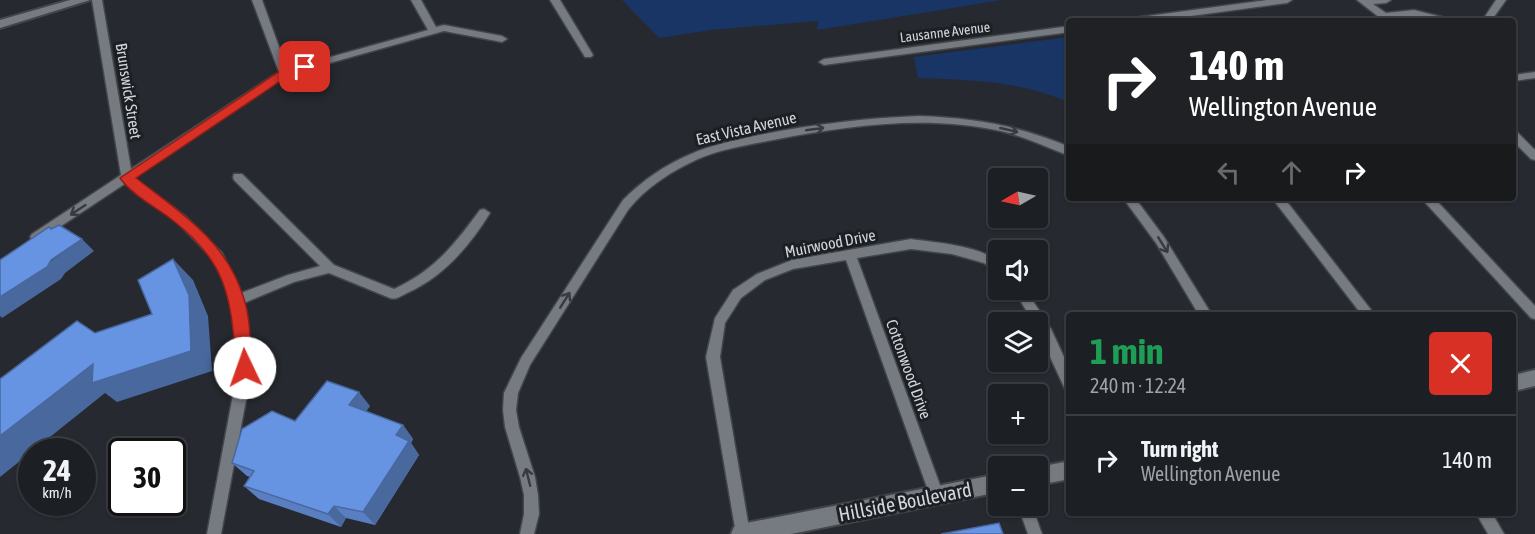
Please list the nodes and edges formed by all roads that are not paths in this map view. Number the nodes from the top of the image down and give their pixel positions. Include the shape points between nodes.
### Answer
1 (84, 0) edge
2 (97, 0) edge
3 (257, 0) edge
4 (416, 0) edge
5 (555, 0) edge
6 (1287, 0) edge
7 (1386, 0) edge
8 (1501, 0) edge
9 (1365, 1) edge
10 (1155, 18) edge
11 (1386, 18) edge
12 (1392, 18) edge
13 (1435, 18) edge
14 (1488, 18) edge
15 (0, 24) edge
16 (433, 30) junction
17 (1066, 30) edge
18 (502, 39) dead end
19 (588, 55) dead end
20 (824, 62) dead end
21 (284, 74) junction
22 (1535, 75) edge
23 (1516, 78) edge
24 (1516, 138) edge
25 (1066, 150) edge
26 (1535, 156) edge
27 (238, 177) dead end
28 (127, 178) junction
29 (1131, 201) edge
30 (1280, 201) edge
31 (1430, 201) edge
32 (484, 213) dead end
33 (29, 242) edge
34 (850, 254) junction
35 (988, 260) edge
36 (330, 268) junction
37 (238, 300) junction
38 (1026, 300) edge
39 (1204, 312) edge
40 (1367, 312) edge
41 (1535, 314) edge
42 (1066, 376) edge
43 (1535, 378) edge
44 (1516, 382) edge
45 (1066, 471) edge
46 (1048, 474) edge
47 (988, 485) edge
48 (937, 496) junction
49 (1029, 516) edge
50 (1485, 516) edge
51 (214, 534) edge
52 (527, 534) edge
53 (742, 534) edge
54 (1035, 534) edge
55 (1497, 534) edge

1 - 15 main road
2 - 28 street, Brunswick Street
3 - 21 street
4 - 16 street
5 - 19 street
6 - 10 street
7 - 9 street
8 - 14 street
9 - 11 street
12 - 13 street via 1414,13
16 - 18 street via 444,27
16 - 21 street
17 - 20 street, Lausanne Avenue
21 - 28 street
22 - 23 street
24 - 26 street
52 -> 25 street, East Vista Avenue via 532,518 531,484 509,418 511,392 527,360 628,201 665,172 723,147 789,133 896,120 987,126 1032,135
27 - 36 street
28 -> 33 street
28 - 37 street via 182,220 218,256
29 -> 39 street
30 - 40 street
31 - 41 street
32 - 36 street via 446,264 423,281 394,294
34 - 35 street, Muirwood Drive via 911,244 952,249
34 - 48 street, Cottonwood Drive
34 - 53 street, Muirwood Drive via 792,265 761,277 737,294 719,322 713,357
36 - 37 street via 292,278
37 - 51 street via 245,368
38 - 42 street
43 - 44 main road
45 - 46 main road
47 - 48 main road, Hillside Boulevard
48 - 53 main road, Hillside Boulevard
49 - 54 street
50 - 55 street

